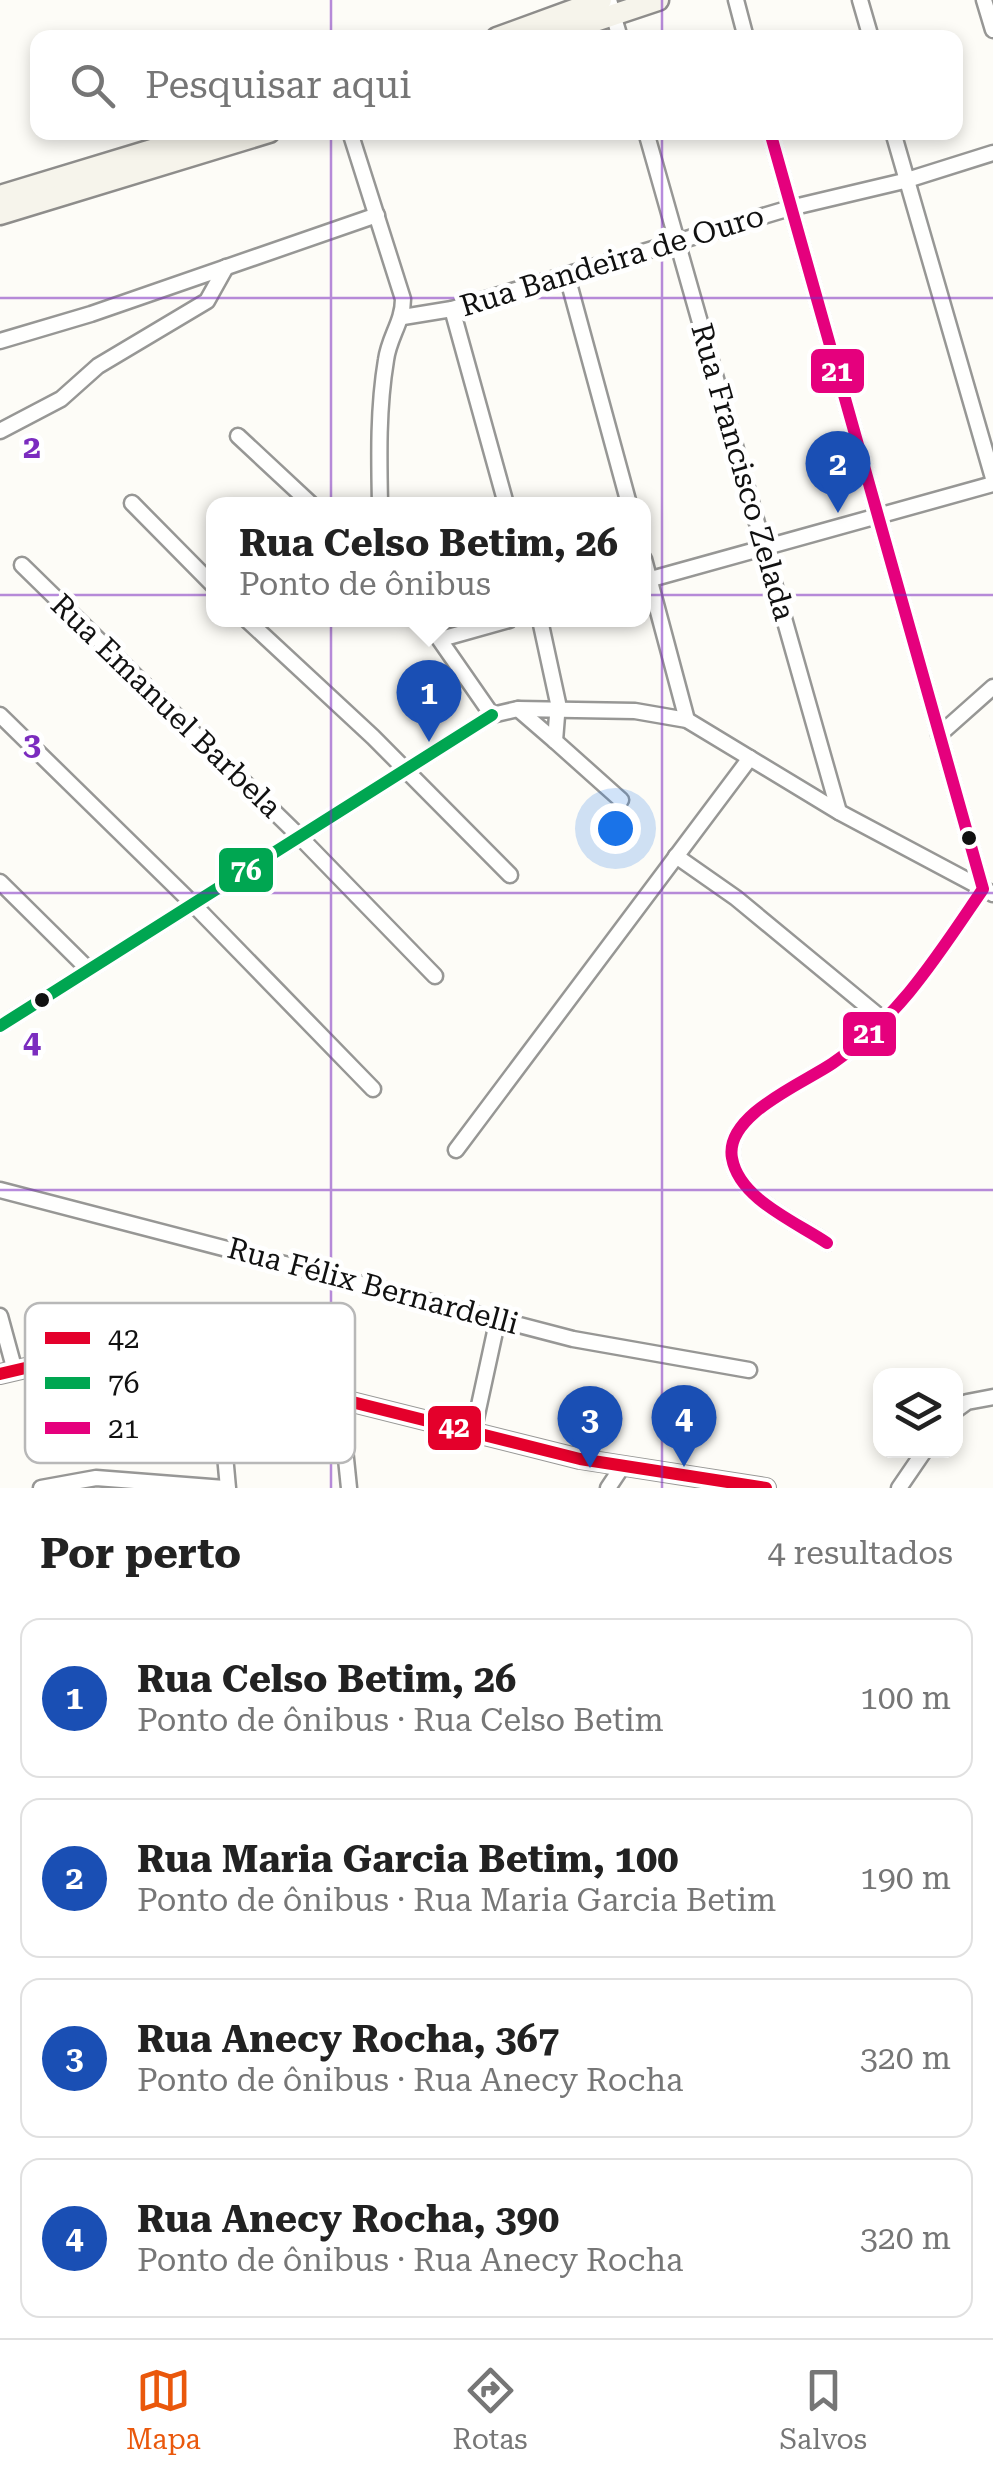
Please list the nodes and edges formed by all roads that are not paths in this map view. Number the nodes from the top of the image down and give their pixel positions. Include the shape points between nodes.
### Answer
1 (658, 0) edge
2 (736, 0) edge
3 (860, 0) edge
4 (984, 0) edge
5 (608, 5) edge
6 (524, 30) edge
7 (560, 30) edge
8 (617, 30) edge
9 (744, 30) edge
10 (868, 30) edge
11 (993, 30) edge
12 (184, 140) edge
13 (243, 140) edge
14 (353, 140) edge
15 (648, 140) edge
16 (772, 140) edge
17 (895, 140) edge
18 (993, 153) edge
19 (904, 180) junction
20 (0, 196) edge
21 (790, 208) junction
22 (0, 214) edge
23 (377, 215) junction
24 (677, 242) junction
25 (226, 268) junction
26 (567, 276) junction
27 (452, 310) junction
28 (403, 318) junction
29 (0, 341) edge
30 (0, 432) edge
31 (238, 436) dead end
32 (993, 481) edge
33 (303, 497) edge
34 (380, 497) edge
35 (504, 497) edge
36 (627, 497) edge
37 (132, 503) dead end
38 (876, 516) junction
39 (764, 546) junction
40 (22, 564) dead end
41 (206, 578) edge
42 (651, 579) edge
43 (651, 594) edge
44 (254, 627) edge
45 (432, 627) edge
46 (484, 627) edge
47 (541, 627) edge
48 (441, 639) junction
49 (993, 687) edge
50 (518, 709) junction
51 (558, 712) junction
52 (0, 715) edge
53 (492, 715) junction
54 (687, 720) junction
55 (939, 735) junction
56 (554, 741) junction
57 (750, 758) junction
58 (404, 770) junction
59 (621, 800) dead end
60 (839, 812) junction
61 (298, 836) junction
62 (676, 856) junction
63 (510, 876) dead end
64 (0, 882) edge
65 (988, 891) edge
66 (193, 904) junction
67 (88, 969) junction
68 (435, 976) dead end
69 (886, 1022) junction
70 (0, 1026) edge
71 (374, 1089) dead end
72 (456, 1150) dead end
73 (0, 1190) edge
74 (827, 1243) dead end
75 (0, 1316) edge
76 (498, 1318) junction
77 (749, 1370) dead end
78 (8, 1372) edge
79 (993, 1397) edge
80 (355, 1404) edge
81 (963, 1405) edge
82 (473, 1433) junction
83 (919, 1458) edge
84 (224, 1463) edge
85 (346, 1463) edge
86 (622, 1467) junction
87 (96, 1483) edge
88 (41, 1488) edge
89 (226, 1488) edge
90 (349, 1488) edge
91 (608, 1488) edge
92 (766, 1488) edge
93 (898, 1488) edge

1 - 5 main road
2 - 9 street
3 - 10 street
4 - 11 street
5 - 6 main road
5 - 7 main road
5 - 8 street
12 - 20 main road
13 - 22 main road
14 - 23 street
15 - 24 street, Rua Francisco Zelada
16 - 21 street
17 - 19 street
18 - 19 street, Rua Bandeira de Ouro
19 - 21 street, Rua Bandeira de Ouro
19 - 32 street
21 - 24 street, Rua Bandeira de Ouro
21 - 38 street
23 - 25 street
23 - 28 street
24 - 26 street, Rua Bandeira de Ouro
24 - 39 street, Rua Francisco Zelada
25 - 29 street
25 - 30 street via 207,301
26 - 27 street, Rua Bandeira de Ouro
26 - 36 street
27 - 28 street, Rua Bandeira de Ouro
27 - 35 street
28 - 34 street via 388,346 381,396
31 - 33 street
32 - 38 street
37 - 41 street
38 - 39 street
38 - 55 street
39 - 42 street
39 - 60 street, Rua Francisco Zelada
40 - 61 street, Rua Emanuel Barbela
43 - 54 street
44 - 58 street
45 - 48 street
46 - 48 street
47 - 51 street
48 - 53 street
49 - 55 street
50 - 51 street
50 - 53 street
50 - 56 street
51 - 54 street
51 - 56 street
52 - 66 street
53 - 58 street
54 - 57 street
55 - 65 street
56 - 59 street
57 - 60 street
57 - 62 street
58 - 61 street
58 - 63 street
60 - 65 street
61 - 66 street
61 - 68 street, Rua Emanuel Barbela
62 - 69 street
62 - 72 street
64 - 67 street
65 - 69 street
66 - 67 street
66 - 71 street
67 - 70 street
69 - 74 street via 750,1116 731,1145 738,1177 752,1193
73 - 76 street, Rua Félix Bernardelli
75 - 78 street
76 - 77 street, Rua Félix Bernardelli via 612,1347
76 - 82 street
79 - 81 street
80 - 82 street
82 - 86 street
83 - 93 street
84 - 89 street
85 - 90 street
86 - 91 street
86 - 92 street
87 - 88 street
87 - 89 street

